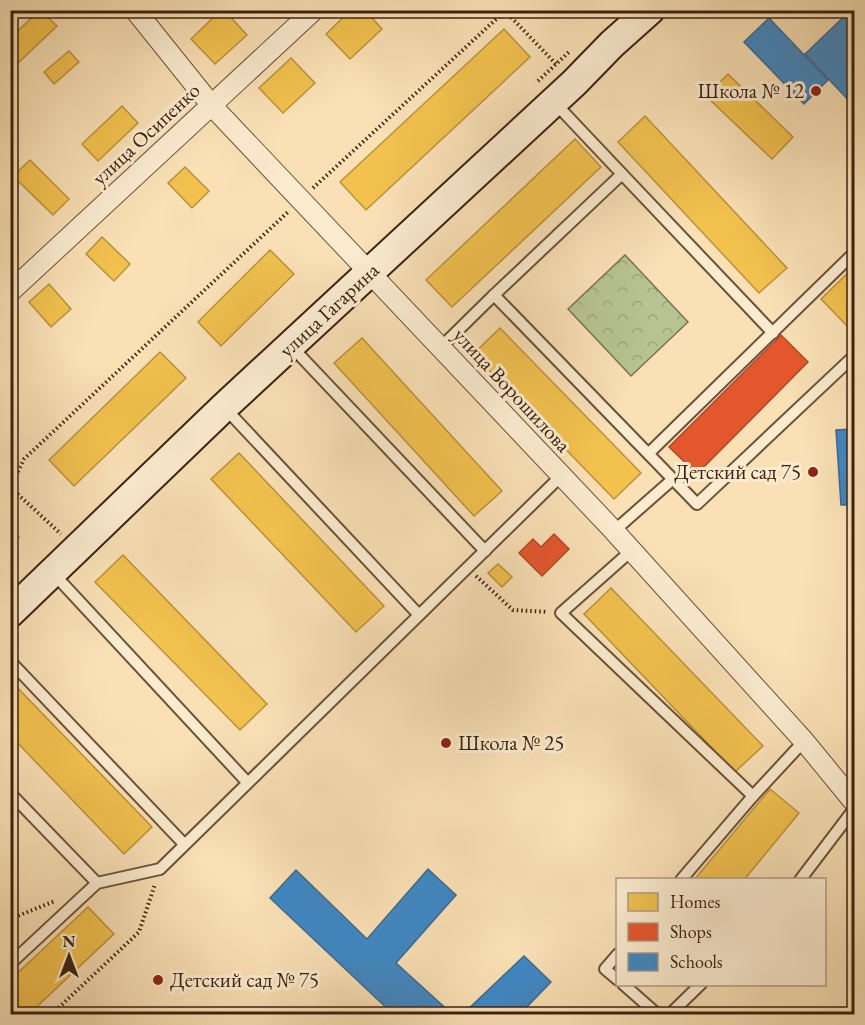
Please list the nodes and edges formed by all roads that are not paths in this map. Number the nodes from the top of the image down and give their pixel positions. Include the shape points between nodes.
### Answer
1 (135, 10) edge
2 (314, 10) edge
3 (650, 10) edge
4 (554, 102) junction
5 (212, 106) junction
6 (622, 174) junction
7 (855, 253) edge
8 (370, 273) junction
9 (10, 292) edge
10 (494, 295) junction
11 (773, 333) junction
12 (291, 345) junction
13 (440, 348) junction
14 (855, 356) edge
15 (224, 407) junction
16 (649, 453) junction
17 (560, 477) junction
18 (673, 479) junction
19 (614, 531) junction
20 (485, 551) junction
21 (631, 551) junction
22 (53, 572) junction
23 (10, 613) edge
24 (419, 615) junction
25 (10, 661) edge
26 (804, 741) junction
27 (247, 782) junction
28 (10, 793) edge
29 (753, 796) junction
30 (855, 802) edge
31 (855, 809) edge
32 (184, 843) junction
33 (682, 878) edge
34 (801, 878) edge
35 (97, 883) junction
36 (616, 956) edge
37 (10, 964) edge
38 (616, 978) edge
39 (625, 986) edge
40 (699, 986) edge
41 (657, 1014) edge
42 (670, 1014) edge

1 - 5 street, улица Ворошилова
2 - 5 street, улица Осипенко
3 - 4 main road, улица Гагарина
4 - 6 lane
4 - 8 main road, улица Гагарина
5 - 8 street, улица Ворошилова
5 - 9 street, улица Осипенко
6 - 10 lane
6 - 11 lane
7 - 11 lane
8 - 12 main road, улица Гагарина
8 - 13 street, улица Ворошилова
10 - 13 lane
10 - 16 lane
11 - 16 lane
12 - 15 main road, улица Гагарина
12 - 20 lane
13 - 17 street, улица Ворошилова
14 - 18 lane via 698,504
15 - 22 main road, улица Гагарина
15 - 24 lane
16 - 18 lane
17 - 19 street, улица Ворошилова
17 - 20 lane
18 - 19 lane
19 - 21 street, улица Ворошилова
20 - 24 lane
21 - 26 street, улица Ворошилова
21 - 29 lane via 561,613
22 - 23 main road, улица Гагарина
22 - 27 lane
24 - 27 lane
25 - 32 lane
26 - 29 lane
26 - 30 street, улица Ворошилова
27 - 32 lane
28 - 35 lane
29 - 33 lane
31 - 34 lane
32 - 35 lane via 160,869
35 - 37 lane
36 - 38 lane via 605,969
39 - 41 lane
40 - 42 lane

